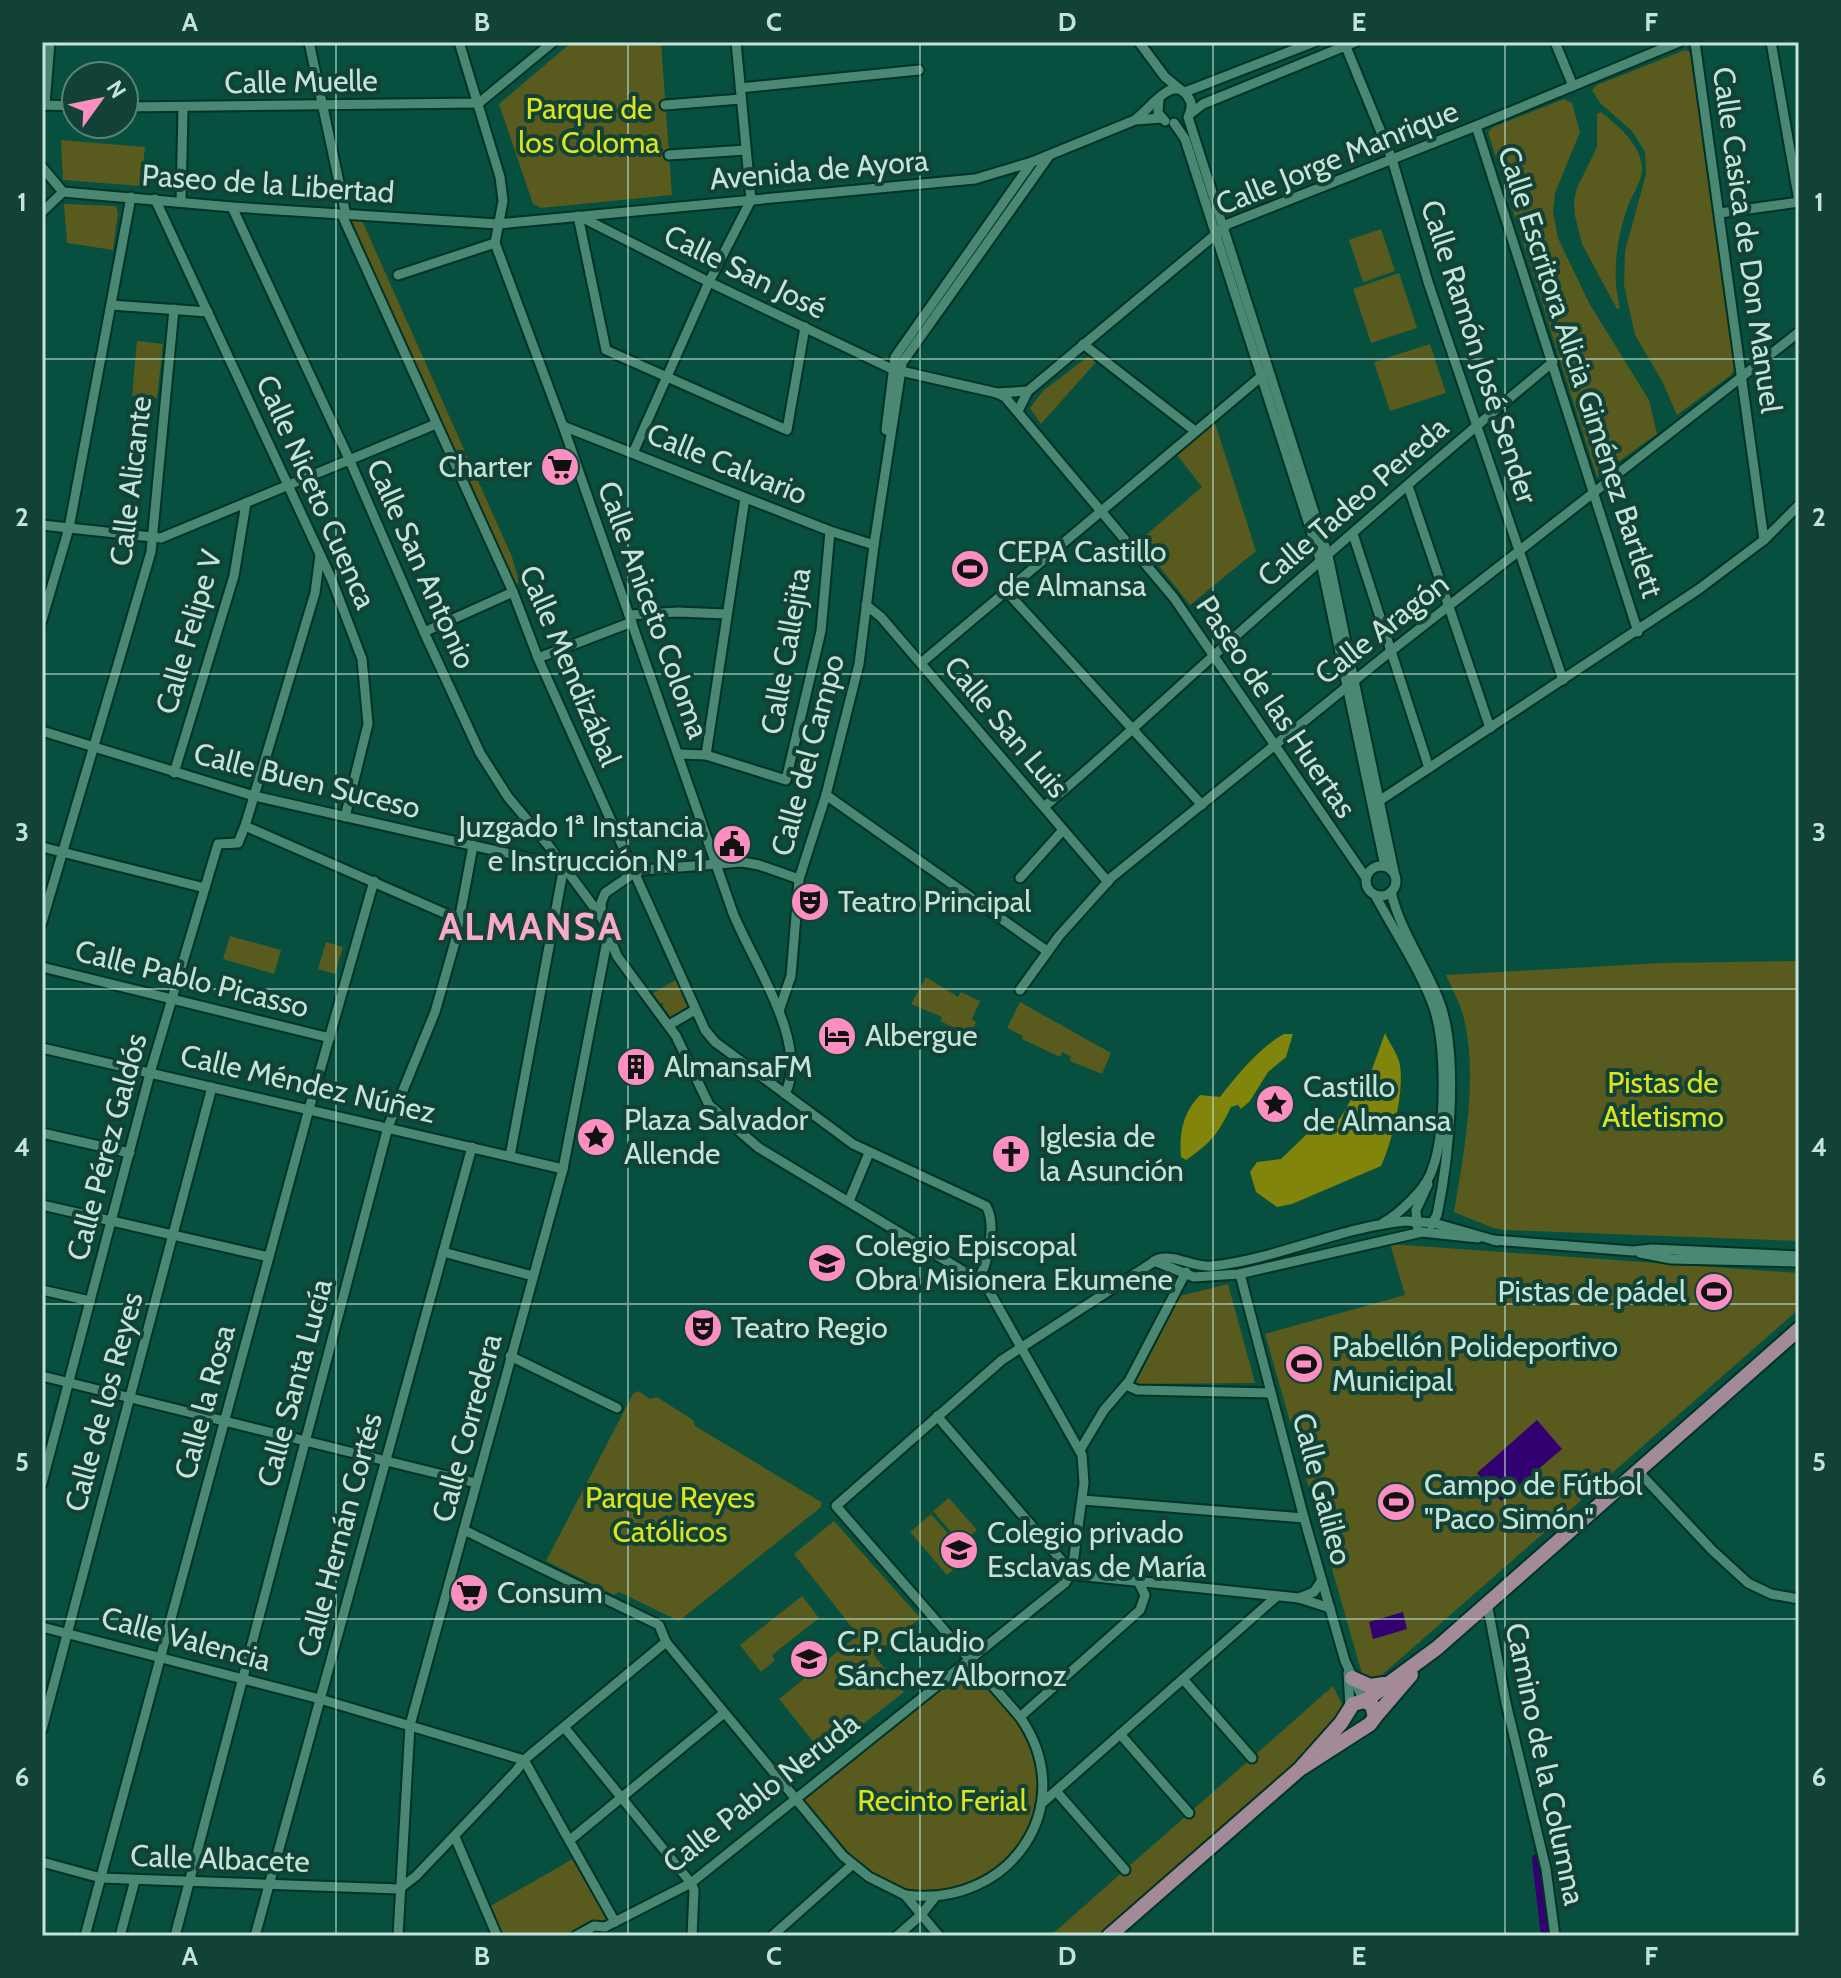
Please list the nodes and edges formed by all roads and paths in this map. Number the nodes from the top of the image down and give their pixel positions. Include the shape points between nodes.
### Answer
1 (50, 42) edge
2 (309, 42) edge
3 (459, 42) edge
4 (553, 42) edge
5 (736, 42) edge
6 (1139, 42) edge
7 (1314, 42) edge
8 (1555, 42) edge
9 (1679, 42) edge
10 (1695, 42) edge
11 (1771, 42) edge
12 (1348, 43) edge
13 (1157, 66) junction
14 (919, 70) dead end
15 (1573, 86) junction
16 (1183, 91) junction
17 (741, 93) junction
18 (1161, 96) junction
19 (479, 103) junction
20 (43, 105) edge
21 (665, 105) dead end
22 (140, 107) edge
23 (322, 107) junction
24 (183, 108) junction
25 (1189, 115) junction
26 (1162, 118) junction
27 (1135, 120) junction
28 (1174, 123) junction
29 (1476, 126) junction
30 (746, 150) junction
31 (669, 155) dead end
32 (1050, 155) junction
33 (1392, 159) junction
34 (1032, 162) junction
35 (43, 170) edge
36 (1001, 180) junction
37 (63, 192) junction
38 (131, 197) junction
39 (1007, 198) junction
40 (155, 199) junction
41 (751, 200) junction
42 (1799, 201) edge
43 (181, 202) junction
44 (232, 207) junction
45 (42, 213) edge
46 (1720, 213) junction
47 (344, 215) junction
48 (578, 216) junction
49 (498, 224) junction
50 (1219, 230) junction
51 (495, 243) junction
52 (398, 275) dead end
53 (709, 282) junction
54 (111, 305) junction
55 (174, 309) junction
56 (208, 312) junction
57 (805, 327) junction
58 (1799, 332) edge
59 (1083, 344) junction
60 (1553, 362) junction
61 (896, 370) junction
62 (1265, 373) junction
63 (665, 377) junction
64 (1743, 377) junction
65 (1028, 391) junction
66 (997, 393) junction
67 (1018, 411) junction
68 (436, 424) junction
69 (1476, 425) junction
70 (563, 426) junction
71 (1195, 431) junction
72 (633, 453) junction
73 (350, 461) junction
74 (288, 485) junction
75 (1408, 486) junction
76 (1593, 495) junction
77 (745, 498) junction
78 (246, 503) junction
79 (1799, 505) edge
80 (1102, 510) junction
81 (42, 525) edge
82 (69, 528) junction
83 (830, 531) junction
84 (1353, 534) junction
85 (153, 538) junction
86 (1764, 540) junction
87 (874, 545) junction
88 (1519, 553) junction
89 (320, 555) junction
90 (1324, 559) junction
91 (1006, 591) junction
92 (513, 592) junction
93 (866, 605) junction
94 (1449, 606) junction
95 (726, 614) junction
96 (630, 619) junction
97 (42, 620) edge
98 (424, 632) junction
99 (1638, 632) junction
100 (1391, 651) junction
101 (1214, 655) junction
102 (538, 658) junction
103 (921, 663) junction
104 (1563, 680) junction
105 (1350, 684) junction
106 (1490, 728) junction
107 (1133, 729) junction
108 (42, 731) edge
109 (1276, 745) junction
110 (94, 748) junction
111 (679, 754) junction
112 (706, 755) junction
113 (1429, 768) junction
114 (174, 773) junction
115 (826, 795) junction
116 (254, 796) junction
117 (1379, 801) junction
118 (1202, 805) junction
119 (1044, 807) junction
120 (345, 817) junction
121 (245, 826) junction
122 (1063, 830) junction
123 (473, 846) junction
124 (42, 847) edge
125 (63, 852) junction
126 (717, 863) junction
127 (564, 866) junction
128 (1390, 869) junction
129 (634, 873) junction
130 (1020, 878) dead end
131 (1366, 878) junction
132 (799, 879) junction
133 (374, 881) junction
134 (1108, 882) junction
135 (205, 888) junction
136 (1391, 892) junction
137 (1375, 895) junction
138 (602, 918) junction
139 (460, 920) junction
140 (42, 922) edge
141 (608, 936) junction
142 (1047, 951) junction
143 (42, 967) edge
144 (1020, 990) dead end
145 (173, 999) junction
146 (780, 1008) junction
147 (695, 1010) junction
148 (669, 1025) junction
149 (330, 1038) junction
150 (42, 1048) edge
151 (151, 1073) junction
152 (212, 1087) junction
153 (785, 1094) junction
154 (309, 1109) junction
155 (388, 1127) junction
156 (42, 1133) edge
157 (472, 1147) junction
158 (130, 1153) junction
159 (869, 1153) junction
160 (510, 1156) junction
161 (563, 1169) junction
162 (1429, 1179) junction
163 (849, 1201) junction
164 (42, 1205) edge
165 (1439, 1208) junction
166 (111, 1221) junction
167 (1424, 1224) junction
168 (1374, 1227) junction
169 (1474, 1232) junction
170 (173, 1235) junction
171 (1497, 1241) junction
172 (443, 1252) junction
173 (269, 1257) junction
174 (1799, 1259) edge
175 (1154, 1261) junction
176 (1237, 1262) junction
177 (1208, 1266) junction
178 (1184, 1273) junction
179 (1238, 1274) junction
180 (533, 1276) junction
181 (978, 1280) junction
182 (42, 1290) edge
183 (90, 1301) junction
184 (1799, 1329) edge
185 (1019, 1347) junction
186 (510, 1356) junction
187 (42, 1376) edge
188 (69, 1383) junction
189 (1126, 1385) junction
190 (1271, 1393) junction
191 (131, 1397) junction
192 (617, 1408) dead end
193 (937, 1416) junction
194 (225, 1420) junction
195 (305, 1440) junction
196 (1080, 1450) junction
197 (386, 1460) junction
198 (1637, 1470) junction
199 (42, 1483) edge
200 (476, 1483) junction
201 (1083, 1500) junction
202 (1304, 1518) junction
203 (464, 1530) junction
204 (1072, 1571) junction
205 (1322, 1580) junction
206 (1139, 1583) junction
207 (1277, 1596) junction
208 (1299, 1598) junction
209 (1799, 1599) edge
210 (1487, 1603) junction
211 (1330, 1608) junction
212 (42, 1627) edge
213 (67, 1633) junction
214 (666, 1642) junction
215 (1437, 1648) junction
216 (162, 1657) junction
217 (970, 1659) junction
218 (1350, 1674) junction
219 (242, 1679) junction
220 (1183, 1679) junction
221 (1388, 1683) junction
222 (320, 1699) junction
223 (1357, 1705) junction
224 (724, 1713) junction
225 (1020, 1717) junction
226 (1371, 1721) junction
227 (410, 1725) junction
228 (564, 1727) junction
229 (42, 1729) edge
230 (1120, 1734) junction
231 (1252, 1758) dead end
232 (524, 1760) junction
233 (1300, 1769) junction
234 (1056, 1791) junction
235 (622, 1797) junction
236 (794, 1799) junction
237 (1041, 1804) junction
238 (1189, 1813) dead end
239 (455, 1837) junction
240 (570, 1840) junction
241 (42, 1862) edge
242 (852, 1865) junction
243 (1125, 1870) dead end
244 (101, 1878) junction
245 (135, 1880) junction
246 (189, 1883) junction
247 (691, 1883) junction
248 (270, 1885) junction
249 (399, 1889) junction
250 (905, 1895) junction
251 (935, 1897) junction
252 (921, 1915) junction
253 (608, 1928) edge
254 (85, 1936) edge
255 (120, 1936) edge
256 (175, 1936) edge
257 (255, 1936) edge
258 (398, 1936) edge
259 (497, 1936) edge
260 (576, 1936) edge
261 (692, 1936) edge
262 (772, 1936) edge
263 (897, 1936) edge
264 (939, 1936) edge
265 (1109, 1936) edge
266 (1555, 1936) edge

1 - 20 street
2 - 23 street, Calle Mendizábal
3 - 19 street, Calle Aniceto Coloma
4 - 19 street
5 - 17 street
6 - 13 street
7 - 16 street
8 - 15 street
9 - 15 street, Calle Jorge Manrique
10 - 46 street, Calle Casica de Don Manuel
11 - 42 street
12 - 25 street via 1203,104
12 - 33 street, Calle Ramón José Sender
13 - 16 street
13 - 18 street
14 - 17 street
15 - 29 street, Calle Jorge Manrique
16 - 18 street via 1171,89
16 - 25 street via 1191,103
17 - 21 street
17 - 30 street
18 - 26 street via 1157,109
18 - 27 street, Avenida de Ayora
19 - 23 street, Calle Muelle
19 - 49 street, Calle Aniceto Coloma via 500,177 503,201
22 - 24 street, Calle Muelle
23 - 24 street, Calle Muelle
23 - 47 street, Calle Mendizábal
24 - 43 street
25 - 28 street
25 - 50 street
26 - 27 street, Avenida de Ayora
26 - 28 street
27 - 32 street, Avenida de Ayora
28 - 50 street
29 - 33 street, Calle Jorge Manrique
29 - 60 street, Calle Escritora Alicia Giménez Bartlett
30 - 31 street
30 - 41 street
32 - 34 street, Avenida de Ayora
32 - 61 street, Calle del Campo
33 - 50 street, Calle Jorge Manrique
33 - 69 street, Calle Ramón José Sender
34 - 36 street, Avenida de Ayora
34 - 39 street, Calle del Campo
35 - 37 street
36 - 39 street
36 - 41 street, Avenida de Ayora
37 - 38 street, Paseo de la Libertad
37 - 45 street
38 - 40 street, Paseo de la Libertad
38 - 54 street
39 - 61 street, Calle del Campo via 895,357
40 - 43 street, Paseo de la Libertad
40 - 56 street, Calle Niceto Cuenca
41 - 48 street, Avenida de Ayora
41 - 53 street
42 - 46 street
43 - 44 street, Paseo de la Libertad
44 - 47 street, Paseo de la Libertad
44 - 73 street, Calle San Antonio
46 - 64 street, Calle Casica de Don Manuel
47 - 49 street, Paseo de la Libertad
47 - 68 street, Calle Mendizábal
48 - 49 street, Avenida de Ayora
48 - 53 street, Calle San José
48 - 63 street via 604,348
49 - 51 street, Calle Aniceto Coloma
50 - 59 street, Calle Jorge Manrique
50 - 62 street
51 - 52 street
51 - 70 street, Calle Aniceto Coloma
53 - 57 street, Calle San José
53 - 63 street
54 - 55 street
54 - 82 street
55 - 56 street
55 - 85 street, Calle Alicante
56 - 74 street, Calle Niceto Cuenca
57 - 61 street, Calle San José
57 - 63 street via 789,429
58 - 64 street, Calle Aragón
59 - 65 street, Calle Jorge Manrique
59 - 71 street
60 - 69 street, Calle Tadeo Pereda
60 - 76 street, Calle Escritora Alicia Giménez Bartlett
61 - 66 street, Paseo de las Huertas
61 - 87 street, Calle del Campo
62 - 71 street
62 - 90 street
63 - 72 street
64 - 76 street, Calle Aragón
64 - 86 street, Calle Casica de Don Manuel
65 - 66 street
65 - 67 street, Calle Jorge Manrique
66 - 67 street, Paseo de las Huertas
67 - 80 street, Paseo de las Huertas
68 - 73 street
68 - 92 street, Calle Mendizábal
69 - 75 street, Calle Tadeo Pereda
69 - 88 street, Calle Ramón José Sender
70 - 72 street, Calle Calvario
70 - 96 street, Calle Aniceto Coloma
71 - 80 street
72 - 77 street, Calle Calvario
73 - 74 street
73 - 98 street, Calle San Antonio
74 - 78 street
74 - 89 street, Calle Niceto Cuenca
75 - 84 street, Calle Tadeo Pereda
75 - 94 street
76 - 88 street, Calle Aragón
76 - 99 street, Calle Escritora Alicia Giménez Bartlett
77 - 83 street, Calle Calvario
77 - 95 street
78 - 85 street
78 - 114 street, Calle Felipe V via 234,576
79 - 86 street
80 - 91 street
80 - 101 street, Paseo de las Huertas
81 - 82 street
82 - 85 street
82 - 97 street
83 - 87 street, Calle Calvario
83 - 112 street, Calle Callejita via 821,631 786,780
84 - 90 street, Calle Tadeo Pereda
84 - 100 street
85 - 110 street, Calle Alicante
86 - 99 street
87 - 93 street, Calle del Campo
88 - 94 street, Calle Aragón
88 - 104 street, Calle Ramón José Sender
89 - 116 street via 315,593
89 - 120 street, Calle Niceto Cuenca via 365,671 368,724
90 - 101 street, Calle Tadeo Pereda
90 - 105 street
91 - 103 street
91 - 107 street
92 - 98 street
92 - 102 street, Calle Mendizábal
93 - 103 street, Calle San Luis
93 - 115 street, Calle del Campo via 859,664
94 - 100 street, Calle Aragón
94 - 106 street
95 - 96 street via 663,612
95 - 112 street
96 - 102 street
96 - 111 street, Calle Aniceto Coloma
98 - 127 street, Calle San Antonio via 487,766
99 - 104 street
100 - 105 street, Calle Aragón
100 - 113 street
101 - 107 street, Calle Tadeo Pereda
101 - 109 street, Paseo de las Huertas
102 - 129 street, Calle Mendizábal
103 - 119 street, Calle San Luis
104 - 106 street
105 - 109 street, Calle Aragón
105 - 117 street
105 - 128 street
106 - 113 street
107 - 118 street
107 - 119 street, Calle Tadeo Pereda
108 - 110 street, Calle Buen Suceso
109 - 118 street, Calle Aragón
109 - 131 street, Paseo de las Huertas
110 - 114 street, Calle Buen Suceso
110 - 125 street, Calle Alicante
111 - 112 street
111 - 126 street, Calle Aniceto Coloma
113 - 117 street
114 - 116 street, Calle Buen Suceso
115 - 132 street, Calle del Campo
115 - 142 street
116 - 120 street, Calle Buen Suceso
116 - 121 street
117 - 128 street
118 - 134 street, Calle Aragón
119 - 122 street, Calle San Luis
120 - 123 street, Calle Buen Suceso
121 - 133 street
121 - 135 street, Calle Pérez Galdós via 238,843 218,844
122 - 130 street
122 - 134 street, Calle San Luis
123 - 127 street, Calle Buen Suceso
123 - 139 street, Calle Santa Lucía
124 - 125 street
125 - 135 street
125 - 140 street, Calle Alicante
126 - 129 street
126 - 132 street via 759,865
126 - 146 street, Calle Aniceto Coloma via 745,942
127 - 138 street, Calle San Antonio
127 - 160 street
128 - 131 street via 1371,869
128 - 136 street via 1396,883
129 - 138 street via 605,893
129 - 147 street, Calle Mendizábal
131 - 137 street
132 - 146 street, Calle del Campo via 791,976
133 - 139 street
133 - 149 street, Calle la Rosa
134 - 142 street, Calle Aragón
135 - 145 street, Calle Pérez Galdós
136 - 137 street
136 - 165 street via 1447,1028 1449,1143
137 - 162 street via 1427,992 1439,1026 1441,1131
138 - 141 street, Calle San Antonio
139 - 155 street, Calle Santa Lucía via 435,1012
141 - 148 street, Calle San Antonio via 634,982
141 - 161 street, Calle Corredera
142 - 144 street, Calle Aragón
143 - 145 street, Calle Pablo Picasso
145 - 149 street, Calle Pablo Picasso
145 - 151 street, Calle Pérez Galdós
146 - 153 street via 792,1065
147 - 148 street
147 - 153 street, Calle Mendizábal via 715,1042
148 - 163 street, Calle San Antonio via 709,1105 721,1117 759,1148
149 - 154 street, Calle la Rosa
150 - 151 street, Calle Méndez Núñez
151 - 152 street, Calle Méndez Núñez
151 - 158 street, Calle Pérez Galdós
152 - 154 street, Calle Méndez Núñez
152 - 170 street, Calle de los Reyes
153 - 159 street, Calle Mendizábal
154 - 155 street, Calle Méndez Núñez
154 - 173 street, Calle la Rosa
155 - 157 street, Calle Méndez Núñez
155 - 195 street, Calle Santa Lucía
156 - 158 street
157 - 160 street, Calle Méndez Núñez
157 - 172 street, Calle Hernán Cortés
158 - 166 street, Calle Pérez Galdós
159 - 163 street
159 - 181 street, Calle Mendizábal via 986,1206 991,1214 988,1260
160 - 161 street, Calle Méndez Núñez
161 - 180 street, Calle Corredera
162 - 167 street via 1416,1210
162 - 168 street via 1397,1214
163 - 181 street, Calle San Antonio
164 - 166 street
165 - 167 street
165 - 169 street
166 - 170 street
166 - 183 street, Calle Pérez Galdós
167 - 168 street
167 - 169 street
167 - 171 street
167 - 179 street
168 - 176 street
169 - 171 street
170 - 173 street
170 - 191 street, Calle de los Reyes
171 - 174 street via 1633,1251 1671,1259
172 - 180 street
172 - 197 street, Calle Hernán Cortés
173 - 194 street, Calle la Rosa
175 - 177 street via 1171,1258
175 - 178 street
175 - 185 street
176 - 177 street
176 - 179 street, Calle Galileo via 1232,1269
177 - 178 street
178 - 179 street
178 - 189 street
179 - 190 street, Calle Galileo
180 - 186 street, Calle Corredera
181 - 185 street via 994,1298
182 - 183 street
183 - 188 street, Calle Pérez Galdós
184 - 198 main road
185 - 193 street
185 - 196 street
186 - 192 street
186 - 200 street, Calle Corredera
187 - 188 street
188 - 191 street
188 - 199 street, Calle Pérez Galdós
189 - 190 street via 1137,1390
189 - 196 street
190 - 202 street, Calle Galileo
191 - 194 street
191 - 213 street, Calle de los Reyes
193 - 204 street
193 - 217 street via 836,1506
194 - 195 street
194 - 216 street, Calle la Rosa
195 - 197 street
195 - 219 street, Calle Santa Lucía
196 - 201 street
197 - 200 street
197 - 222 street, Calle Hernán Cortés
198 - 209 street via 1748,1583
198 - 210 main road
200 - 203 street, Calle Corredera
201 - 202 street
201 - 204 street
202 - 205 street, Calle Galileo
203 - 214 street via 659,1625
203 - 227 street, Calle Corredera
204 - 206 street
204 - 217 street, Calle Pablo Neruda via 1065,1583
205 - 208 street via 1314,1592
205 - 211 street, Calle Galileo
206 - 207 street
206 - 225 street via 1145,1595 1140,1610
207 - 208 street
207 - 220 street
208 - 211 street
210 - 215 main road
210 - 266 street, Camino de la Columna via 1546,1869
211 - 218 street, Calle Galileo
212 - 213 street, Calle Valencia
213 - 216 street, Calle Valencia
213 - 229 street, Calle de los Reyes
214 - 224 street
214 - 228 street
215 - 221 main road
215 - 226 main road
216 - 219 street, Calle Valencia
216 - 244 street, Calle la Rosa
217 - 225 street
217 - 236 street, Calle Pablo Neruda
218 - 221 main road via 1370,1686
218 - 223 street, Calle Galileo
218 - 223 street, Calle Galileo
219 - 222 street, Calle Valencia
219 - 246 street, Calle Santa Lucía
220 - 230 street
220 - 231 street
221 - 223 main road
222 - 227 street, Calle Valencia
222 - 248 street, Calle Hernán Cortés
223 - 226 main road via 1372,1705
223 - 226 main road via 1350,1718 1356,1725
223 - 233 main road
224 - 235 street
224 - 236 street
225 - 237 street via 1041,1761
226 - 233 main road
227 - 232 street, Calle Valencia
227 - 249 street, Calle Corredera
228 - 232 street
228 - 235 street
230 - 234 street
230 - 238 street
232 - 239 street
232 - 240 street
233 - 265 main road
234 - 237 street
234 - 243 street
235 - 240 street
235 - 247 street
236 - 242 street
236 - 247 street, Calle Pablo Neruda
237 - 251 street via 1023,1845 999,1873 973,1889
239 - 249 street
239 - 259 street
240 - 253 street
241 - 244 street, Calle Albacete
242 - 250 street
242 - 262 street
244 - 245 street, Calle Albacete
244 - 254 street, Calle la Rosa
245 - 246 street, Calle Albacete
245 - 255 street
246 - 248 street, Calle Albacete
246 - 256 street, Calle Santa Lucía
247 - 253 street, Calle Pablo Neruda
247 - 261 street
248 - 249 street, Calle Albacete
248 - 257 street, Calle Hernán Cortés
249 - 258 street, Calle Corredera
250 - 251 street
250 - 252 street
251 - 252 street
252 - 263 street
252 - 264 street
253 - 260 street, Calle Pablo Neruda via 594,1926

